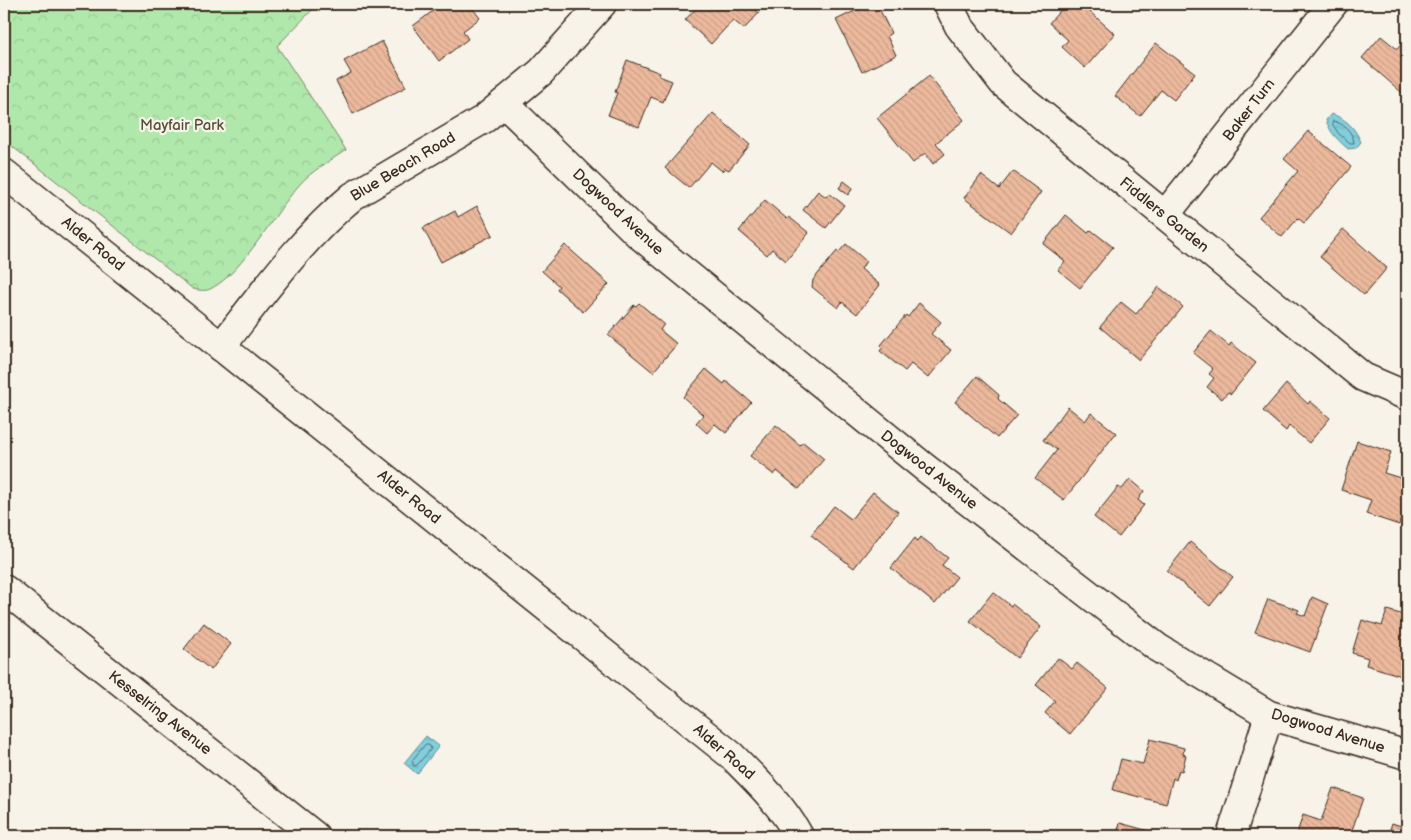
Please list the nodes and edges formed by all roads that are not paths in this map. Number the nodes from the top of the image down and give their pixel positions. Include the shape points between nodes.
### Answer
1 (602, 4) edge
2 (948, 4) edge
3 (1333, 4) edge
4 (504, 103) junction
5 (4, 173) edge
6 (1165, 216) junction
7 (221, 347) junction
8 (1407, 396) edge
9 (4, 589) edge
10 (1269, 715) junction
11 (1407, 755) edge
12 (315, 836) edge
13 (799, 836) edge
14 (1231, 836) edge

1 - 4 street, Blue Beach Road via 541,72
2 - 6 street, Fiddlers Garden via 959,26 1002,83
3 - 6 street, Baker Turn
4 - 7 street, Blue Beach Road via 484,119 353,196 334,212 292,258
4 - 10 street, Dogwood Avenue via 638,234 924,467 1158,648
5 - 7 street, Alder Road
6 - 8 street, Fiddlers Garden via 1363,377
7 - 13 street, Alder Road via 731,755 764,788
9 - 12 street, Kesselring Avenue
10 - 11 street, Dogwood Avenue
10 - 14 street

